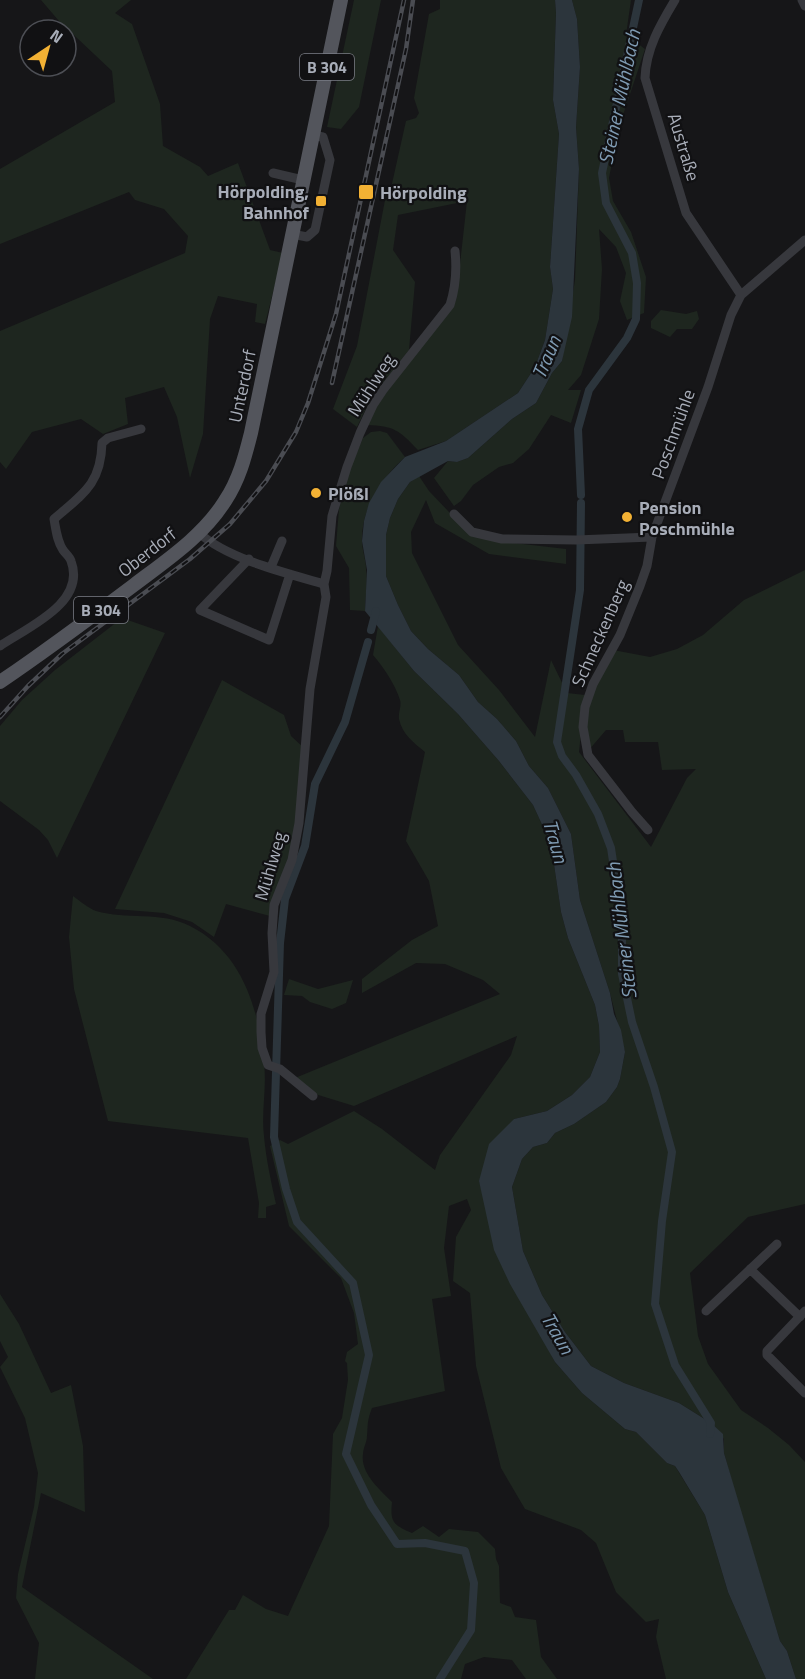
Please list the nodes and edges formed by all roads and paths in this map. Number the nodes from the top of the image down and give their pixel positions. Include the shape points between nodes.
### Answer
1 (341, 0) edge
2 (675, 0) edge
3 (802, 0) edge
4 (805, 6) edge
5 (313, 135) junction
6 (273, 173) dead end
7 (303, 180) junction
8 (292, 234) junction
9 (805, 240) edge
10 (455, 251) dead end
11 (741, 295) junction
12 (141, 429) dead end
13 (454, 514) dead end
14 (199, 533) junction
15 (652, 537) junction
16 (282, 541) dead end
17 (249, 559) junction
18 (271, 567) junction
19 (290, 574) junction
20 (324, 584) junction
21 (0, 646) edge
22 (0, 682) edge
23 (648, 830) dead end
24 (314, 1096) dead end
25 (777, 1244) dead end
26 (750, 1269) junction
27 (706, 1311) dead end
28 (804, 1312) edge
29 (805, 1393) edge

1 - 5 main road, Unterdorf / B 304
2 - 11 street, Austraße via 645,63 645,78 686,213
3 - 4 street
5 - 7 main road, Unterdorf / B 304
5 - 8 street via 323,137 330,160 315,230 307,237
6 - 7 street
7 - 8 main road, Unterdorf / B 304
8 - 14 main road, Unterdorf / B 304 via 242,466 225,502
9 - 11 street, Poschmühle
10 - 20 street, Mühlweg via 456,286 450,304 373,405 352,453 332,516
11 - 15 street, Poschmühle
12 - 21 street via 102,443 98,471 89,489 54,519 59,543 71,561 73,573 67,597 48,616
13 - 15 street via 472,532 502,539
14 - 17 street
14 - 22 main road, Oberdorf / B 304 via 75,630
15 - 23 street, Schneckenberg via 647,566 631,609 593,684 583,727 588,755
16 - 18 street
17 - 18 street
17 - 19 street via 200,610 269,640
18 - 19 street
19 - 20 street
20 - 24 street, Mühlweg via 326,597 310,689 299,822 292,860 274,905 274,972 261,1014 267,1065 280,1069
25 - 26 street
26 - 27 street
26 - 28 street
28 - 29 street via 767,1355

